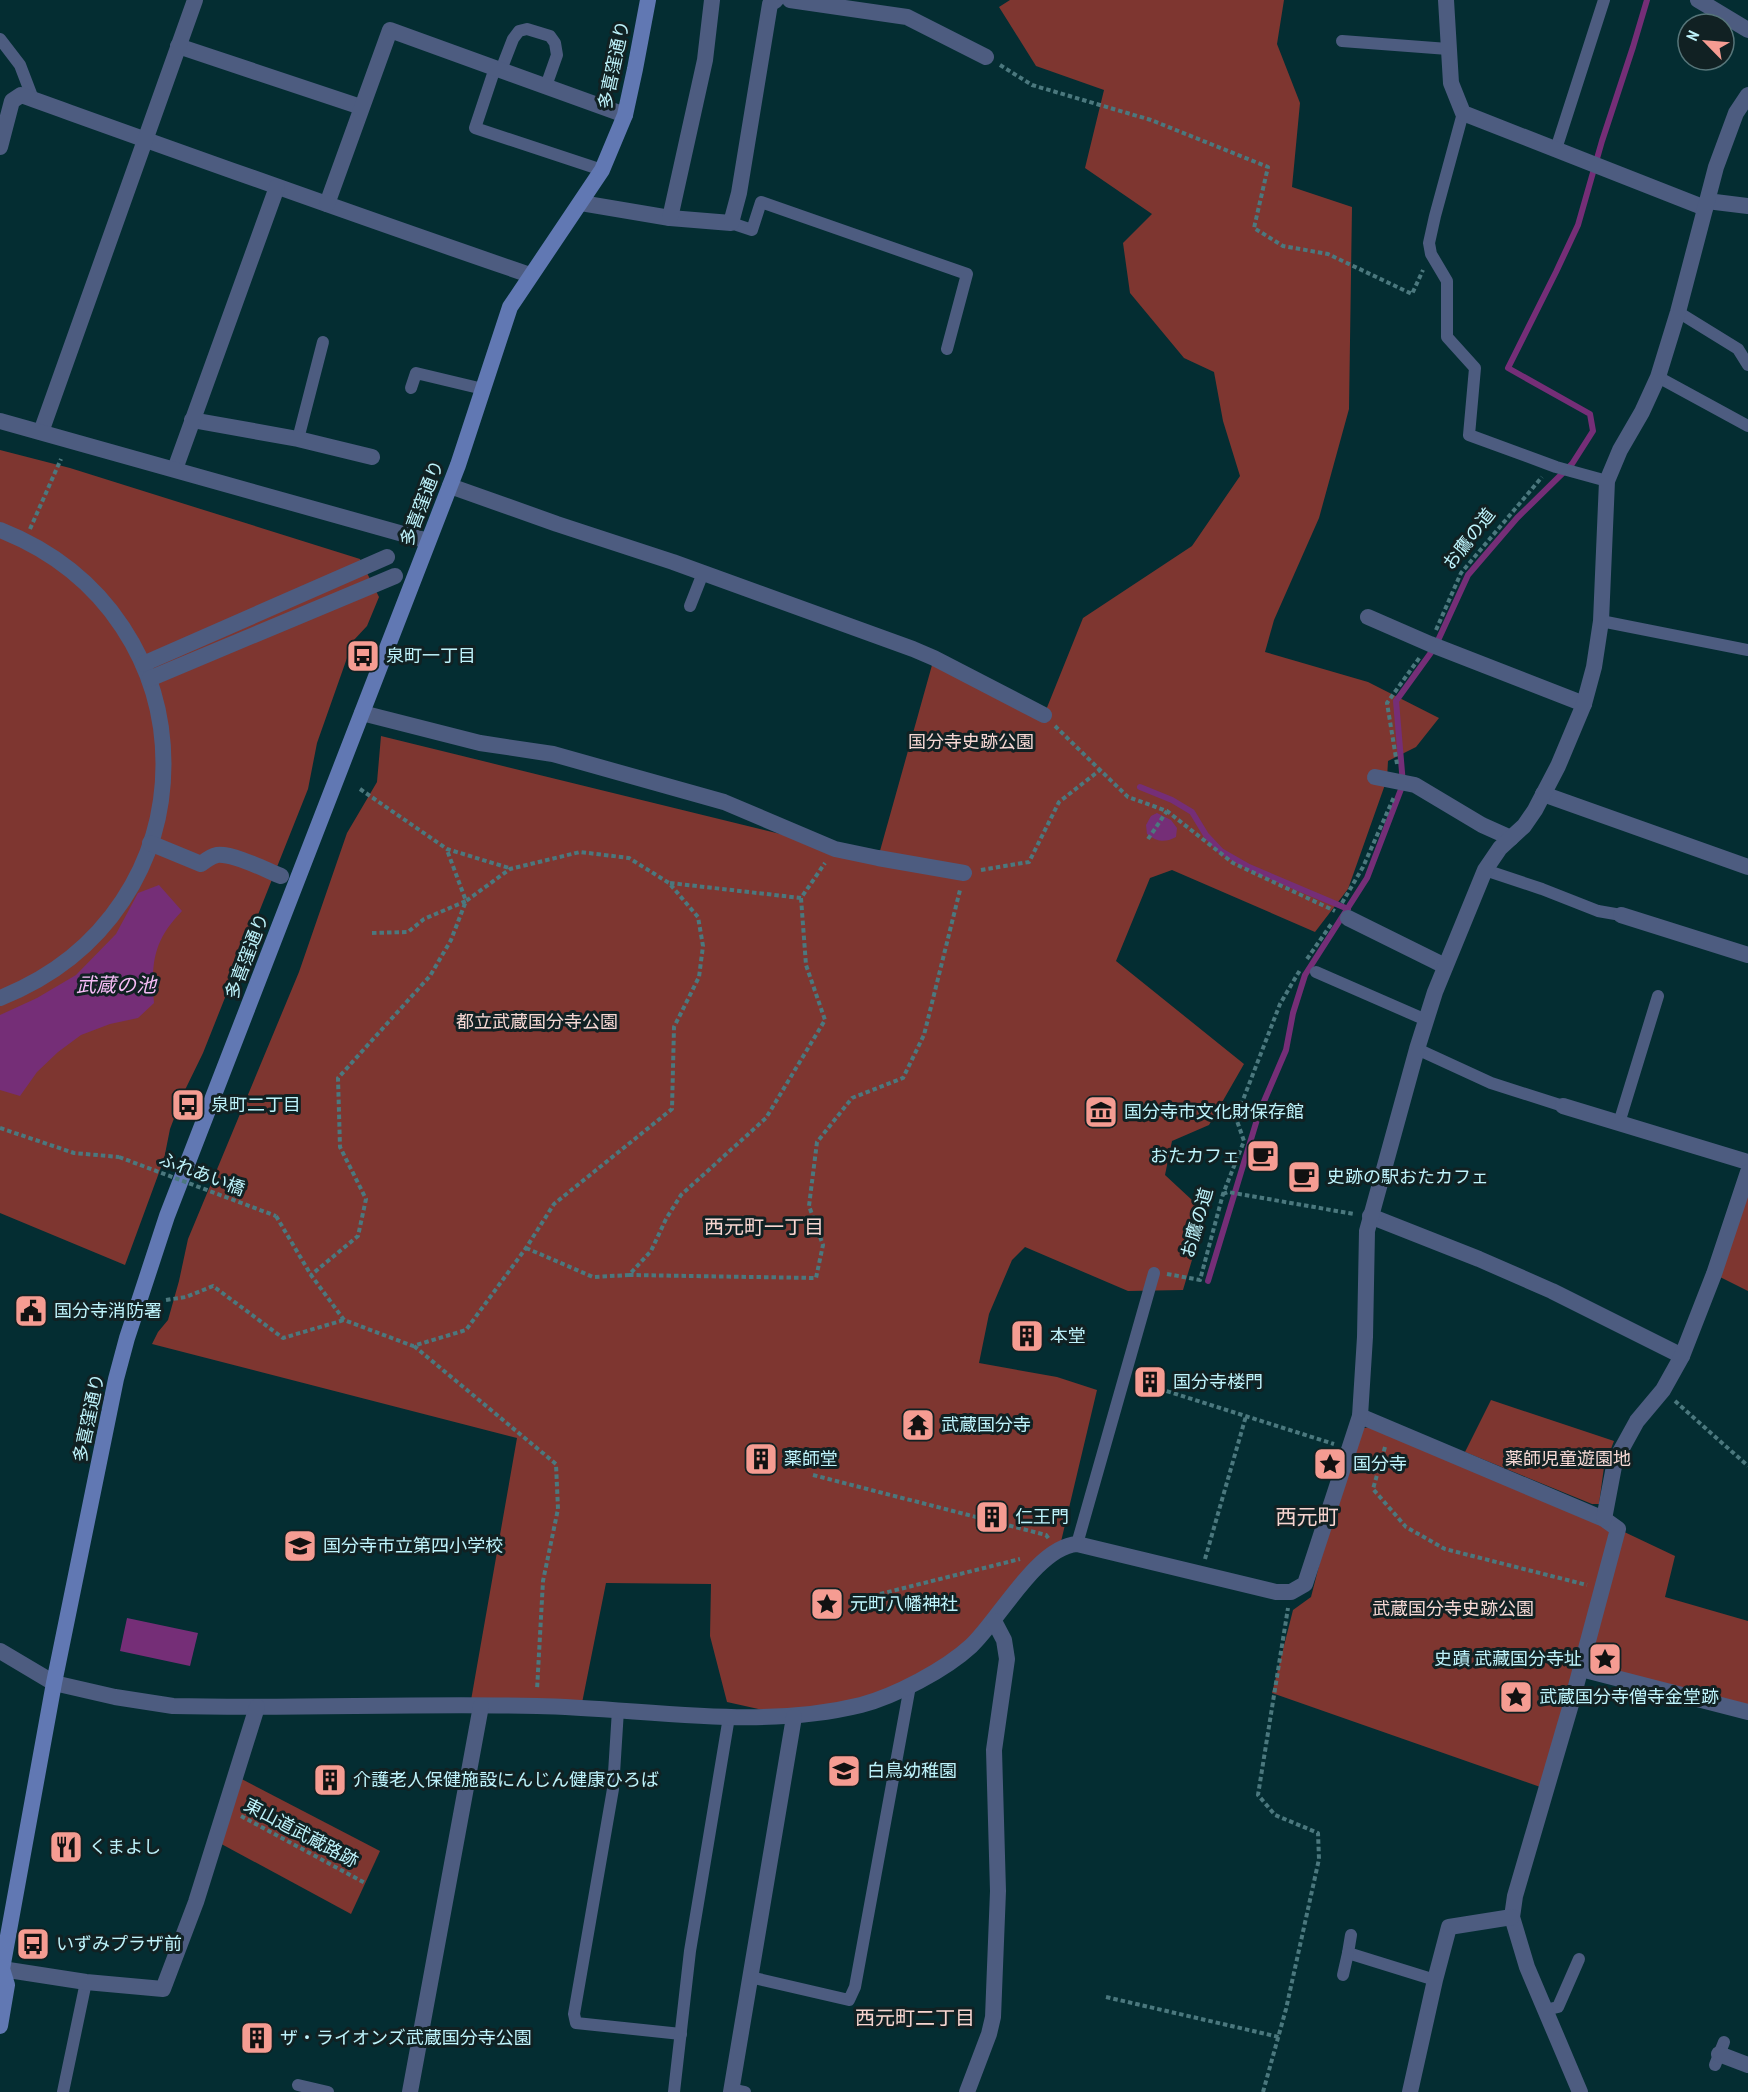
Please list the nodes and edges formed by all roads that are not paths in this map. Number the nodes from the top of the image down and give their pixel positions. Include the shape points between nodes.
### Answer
1 (195, 0) edge
2 (648, 0) edge
3 (712, 0) edge
4 (776, 0) edge
5 (790, 0) edge
6 (1446, 0) edge
7 (1604, 0) edge
8 (1698, 0) edge
9 (1748, 30) edge
10 (0, 39) edge
11 (1342, 41) dead end
12 (178, 46) junction
13 (1448, 49) junction
14 (986, 57) road end
15 (498, 69) junction
16 (546, 86) junction
17 (1748, 95) edge
18 (33, 99) junction
19 (361, 107) junction
20 (1463, 113) junction
21 (625, 115) junction
22 (146, 138) junction
23 (0, 144) edge
24 (1556, 149) junction
25 (602, 170) junction
26 (277, 187) junction
27 (581, 203) junction
28 (327, 204) junction
29 (1706, 204) junction
30 (1748, 206) edge
31 (670, 218) junction
32 (731, 223) junction
33 (530, 275) junction
34 (1678, 312) junction
35 (323, 342) dead end
36 (947, 349) dead end
37 (1748, 365) edge
38 (1658, 377) junction
39 (411, 388) dead end
40 (483, 389) junction
41 (192, 420) junction
42 (0, 421) edge
43 (1748, 426) edge
44 (41, 432) junction
45 (298, 440) junction
46 (372, 457) dead end
47 (175, 469) junction
48 (1607, 481) junction
49 (450, 486) junction
50 (0, 530) edge
51 (428, 541) junction
52 (387, 557) dead end
53 (703, 573) junction
54 (395, 576) dead end
55 (690, 606) dead end
56 (1368, 617) dead end
57 (1600, 621) junction
58 (1748, 650) edge
59 (146, 671) junction
60 (1584, 704) junction
61 (362, 713) junction
62 (1044, 715) road end
63 (1375, 777) dead end
64 (1544, 795) junction
65 (1511, 838) junction
66 (150, 843) junction
67 (1748, 867) edge
68 (1485, 870) junction
69 (964, 873) road end
70 (281, 876) dead end
71 (1621, 915) joint
72 (1340, 917) road end
73 (1748, 955) edge
74 (1445, 966) junction
75 (1316, 972) dead end
76 (1658, 996) dead end
77 (0, 998) edge
78 (1426, 1020) junction
79 (1417, 1049) junction
80 (1563, 1106) joint
81 (1619, 1123) junction
82 (1748, 1162) edge
83 (1748, 1172) edge
84 (1370, 1216) junction
85 (1155, 1272) road end
86 (1682, 1356) junction
87 (1360, 1416) junction
88 (1604, 1519) junction
89 (1077, 1544) junction
90 (994, 1621) junction
91 (0, 1652) edge
92 (1581, 1669) junction
93 (54, 1683) junction
94 (910, 1686) junction
95 (481, 1706) junction
96 (257, 1707) junction
97 (618, 1710) junction
98 (1748, 1712) edge
99 (729, 1716) junction
100 (794, 1717) junction
101 (1512, 1917) junction
102 (1351, 1935) dead end
103 (1347, 1953) junction
104 (1579, 1959) dead end
105 (1, 1970) edge
106 (1342, 1975) dead end
107 (750, 1977) junction
108 (1435, 1980) junction
109 (86, 1982) junction
110 (1545, 2010) junction
111 (0, 2026) edge
112 (681, 2034) junction
113 (1719, 2054) dead end
114 (1748, 2065) edge
115 (298, 2085) dead end
116 (736, 2091) edge
117 (63, 2092) edge
118 (328, 2092) edge
119 (410, 2092) edge
120 (674, 2092) edge
121 (967, 2092) edge
122 (1410, 2092) edge
123 (1580, 2092) edge

1 - 12 street
2 - 21 main road, 多喜窪通り
3 - 31 street via 705,60
4 - 32 street via 770,4
5 - 14 street via 907,17
6 - 13 street
7 - 24 lane
8 - 9 street
10 - 18 lane via 20,65
11 - 13 lane
12 - 19 street
12 - 22 street
13 - 20 street via 1451,83
15 - 16 street
15 - 16 lane via 519,32 526,29 550,36 557,55
15 - 19 street via 390,30
15 - 25 lane via 476,128
16 - 21 street
17 - 29 street via 1736,113
18 - 22 street
18 - 23 street via 21,95 12,101
19 - 28 street
20 - 24 street
20 - 48 lane via 1429,243 1447,281 1447,337 1475,368 1469,435
21 - 25 main road, 多喜窪通り
22 - 26 street
22 - 44 street
24 - 29 street
25 - 27 main road, 多喜窪通り
26 - 28 street
26 - 41 street
27 - 31 street
27 - 33 main road, 多喜窪通り
28 - 33 street
29 - 30 street
29 - 34 street
31 - 32 street
32 - 36 lane via 752,230 761,202 967,274
33 - 40 main road, 多喜窪通り via 510,307
34 - 37 lane via 1738,349
34 - 38 street
35 - 45 lane
38 - 43 lane
38 - 48 street
39 - 40 lane via 416,373
40 - 49 main road, 多喜窪通り
41 - 45 street
41 - 47 street
42 - 44 street
44 - 47 street
45 - 46 street
47 - 51 street
48 - 57 street
49 - 51 main road, 多喜窪通り
49 - 53 street
50 - 59 street via 60,561 90,586 116,616
51 - 61 main road, 多喜窪通り
52 - 59 street
53 - 55 lane
53 - 62 street via 934,658
54 - 59 street
56 - 60 street
57 - 58 lane
57 - 60 street
59 - 66 street via 161,723 164,771 158,819
60 - 64 street
61 - 69 street via 480,743 553,754 712,799 835,849
61 - 93 main road, 多喜窪通り via 167,1216 133,1319 116,1379
63 - 65 street via 1408,783
64 - 65 street via 1524,826
64 - 67 street
65 - 68 street
66 - 70 street via 201,864 218,854
66 - 77 street via 124,900 97,935 64,964
68 - 71 lane via 1598,911
68 - 74 street
71 - 73 street
72 - 74 street
74 - 78 street
75 - 78 lane
76 - 81 lane
78 - 79 street
79 - 80 lane via 1491,1083
79 - 84 street
80 - 81 street
81 - 82 street
83 - 86 street
84 - 86 street via 1552,1291
84 - 87 street via 1366,1231
85 - 89 lane
86 - 88 street via 1615,1461
87 - 88 street
87 - 89 street via 1305,1584 1291,1592 1258,1589
88 - 92 street via 1618,1529
89 - 90 street via 1059,1550 1032,1572
90 - 94 street via 954,1660
90 - 121 street via 1004,1640 1007,1659 994,1750 998,1892 993,2018
91 - 93 street
92 - 98 street
92 - 101 street
93 - 96 street via 173,1706
93 - 105 main road, 多喜窪通り
94 - 100 street via 862,1704
94 - 107 lane via 855,1987 849,2000
95 - 96 street
95 - 97 street
95 - 119 street
96 - 109 street via 196,1902 163,1989
97 - 99 street
97 - 112 lane via 613,1789 574,2014 576,2023
99 - 100 street
99 - 112 lane via 690,1951
100 - 107 street
101 - 108 street via 1449,1927
101 - 110 street
102 - 103 lane
103 - 106 lane
103 - 108 lane
104 - 110 lane via 1558,2007
105 - 109 street
105 - 111 main road, 多喜窪通り via 7,1985
107 - 116 street
108 - 122 street
109 - 117 lane
110 - 123 street
112 - 120 lane
113 - 114 street
115 - 118 lane

